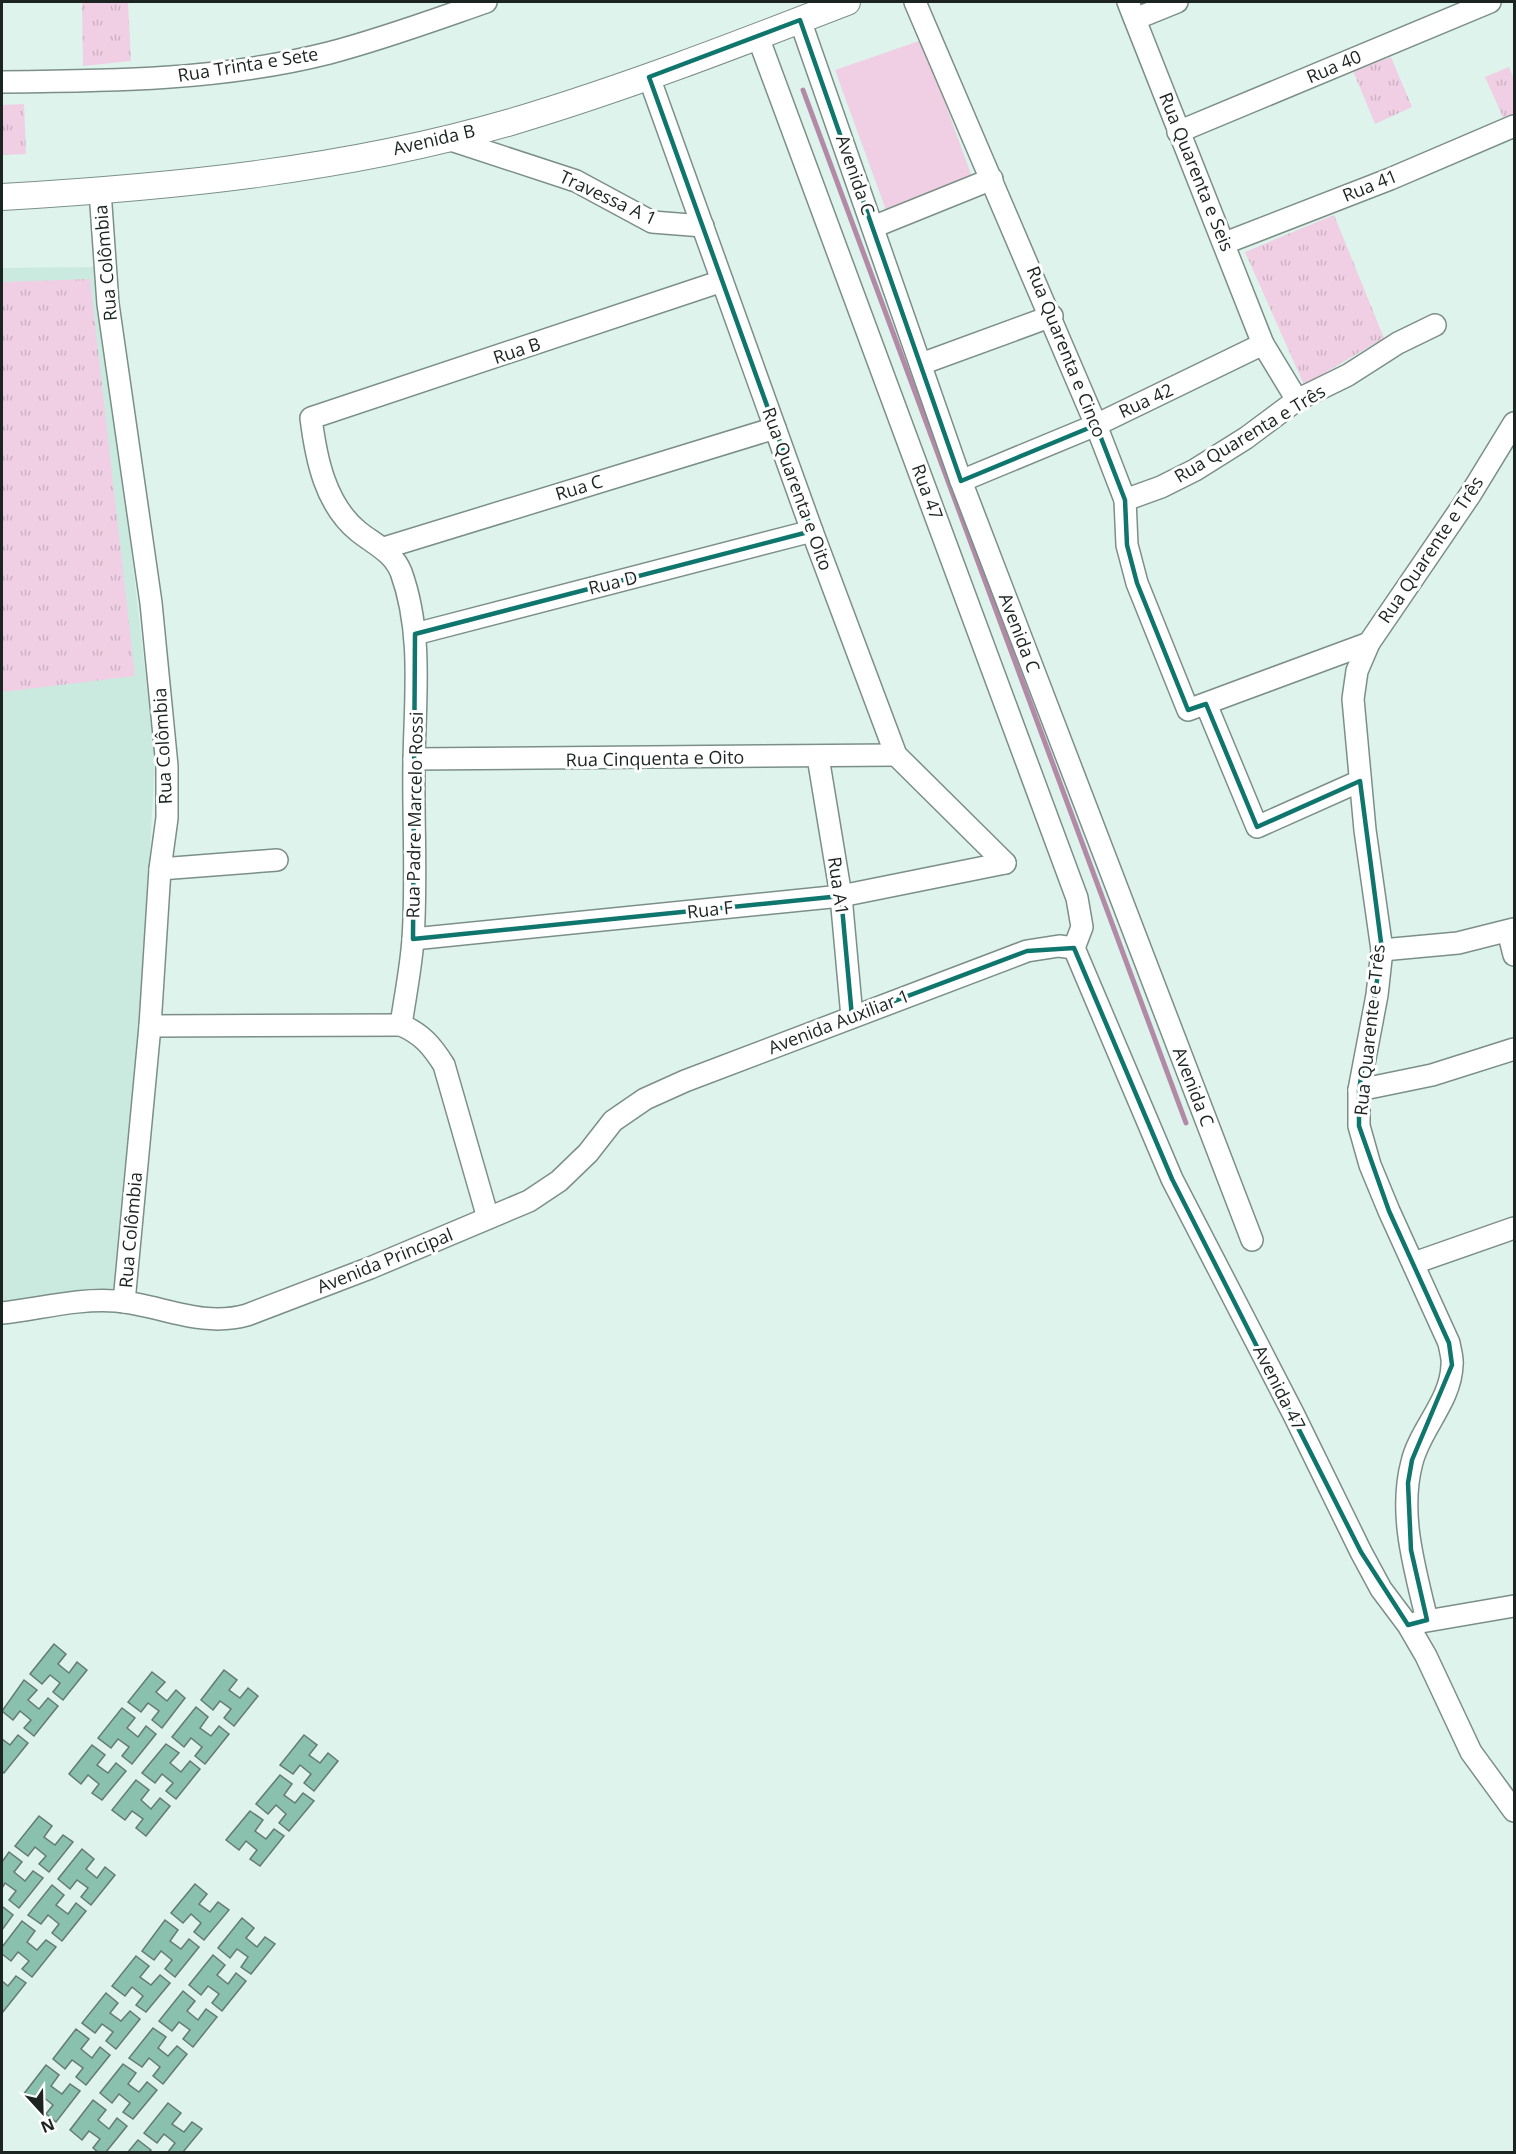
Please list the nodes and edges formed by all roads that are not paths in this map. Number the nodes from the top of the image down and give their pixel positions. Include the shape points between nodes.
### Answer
1 (486, 2) edge
2 (847, 2) edge
3 (915, 2) edge
4 (1177, 2) edge
5 (1490, 2) edge
6 (1131, 10) edge
7 (800, 20) junction
8 (758, 37) junction
9 (649, 77) junction
10 (2, 82) edge
11 (1515, 126) edge
12 (1178, 132) junction
13 (445, 138) junction
14 (992, 179) junction
15 (100, 191) junction
16 (2, 198) edge
17 (703, 226) junction
18 (873, 227) junction
19 (1225, 243) junction
20 (722, 281) junction
21 (1052, 316) junction
22 (1435, 325) dead end
23 (1263, 344) junction
24 (921, 364) junction
25 (1297, 400) junction
26 (311, 418) joint
27 (1515, 423) edge
28 (1096, 425) junction
29 (775, 428) junction
30 (961, 481) junction
31 (1125, 500) junction
32 (812, 531) junction
33 (384, 548) junction
34 (415, 634) junction
35 (1369, 643) junction
36 (1197, 707) junction
37 (896, 755) junction
38 (818, 757) junction
39 (414, 759) junction
40 (1360, 781) junction
41 (277, 860) dead end
42 (1005, 863) joint
43 (160, 869) junction
44 (841, 896) junction
45 (1511, 930) edge
46 (413, 939) junction
47 (1074, 948) junction
48 (1382, 950) junction
49 (1515, 955) edge
50 (852, 1017) junction
51 (401, 1025) junction
52 (150, 1026) junction
53 (1515, 1049) edge
54 (1359, 1090) junction
55 (613, 1121) joint
56 (488, 1218) junction
57 (1515, 1228) edge
58 (1252, 1240) dead end
59 (1414, 1263) junction
60 (124, 1302) junction
61 (2, 1313) edge
62 (1515, 1606) edge
63 (1418, 1622) junction
64 (1515, 1811) edge

1 - 10 street, Rua Trinta e Sete via 406,31 328,53 240,70 97,81
2 - 7 street, Avenida B
3 - 14 street, Rua Quarenta e Cinco
4 - 6 street
5 - 12 street, Rua 40
6 - 12 street, Rua Quarenta e Seis
7 - 8 street, Avenida B
7 - 18 street, Avenida C
8 - 9 street, Avenida B
8 - 47 street, Rua 47 via 1077,898 1082,927
9 - 13 street, Avenida B via 510,122
9 - 17 street, Rua Quarenta e Oito
11 - 19 street, Rua 41
12 - 19 street, Rua Quarenta e Seis
13 - 15 street, Avenida B via 290,168
13 - 17 street, Travessa A 1 via 576,181 652,222
14 - 18 street
14 - 21 street, Rua Quarenta e Cinco
15 - 16 street, Avenida B
15 - 43 street, Rua Colômbia via 108,304 161,696 167,818
17 - 20 street, Rua Quarenta e Oito
18 - 24 street, Avenida C
19 - 23 street, Rua Quarenta e Seis
20 - 26 street, Rua B
20 - 29 street, Rua Quarenta e Oito
21 - 24 street
21 - 28 street, Rua Quarenta e Cinco
22 - 25 street, Rua Quarenta e Três
23 - 25 street, Rua Quarenta e Seis
23 - 28 street, Rua 42
24 - 30 street, Avenida C
25 - 31 street, Rua Quarenta e Três via 1195,470
26 - 33 street, Rua Padre Marcelo Rossi via 315,456 337,510 358,532
27 - 35 street, Rua Quarente e Três
28 - 30 street, Rua 42
28 - 31 street, Rua Quarenta e Cinco
29 - 32 street, Rua Quarenta e Oito
29 - 33 street, Rua C
30 - 58 street, Avenida C
31 - 36 street, Rua Quarenta e Cinco via 1127,545 1137,583
32 - 34 street, Rua D
32 - 37 street, Rua Quarenta e Oito
33 - 34 street, Rua Padre Marcelo Rossi via 400,569
34 - 39 street, Rua Padre Marcelo Rossi
35 - 36 street
35 - 40 street, Rua Quarente e Três via 1357,670 1353,699
36 - 40 street, Rua Quarenta e Cinco via 1257,827
37 - 38 street, Rua Cinquenta e Oito
37 - 42 street, Rua Quarenta e Oito
38 - 39 street, Rua Cinquenta e Oito
38 - 44 street, Rua A1
39 - 46 street, Rua Padre Marcelo Rossi
40 - 48 street, Rua Quarente e Três
41 - 43 street
42 - 44 street, Rua F
43 - 52 street, Rua Colômbia
44 - 46 street, Rua F
44 - 50 street, Rua A1
45 - 48 street via 1458,943
45 - 49 street
46 - 51 street, Rua Padre Marcelo Rossi
47 - 50 street, Avenida Auxiliar 1 via 1027,951
47 - 63 street, Avenida 47 via 1172,1179 1360,1552 1381,1589
48 - 54 street, Rua Quarente e Três
50 - 55 street, Avenida Auxiliar 1 via 685,1081 645,1099
51 - 52 street
51 - 56 street via 419,1032 444,1065
52 - 60 street, Rua Colômbia
53 - 54 street via 1432,1075
54 - 59 street, Rua Quarente e Três via 1359,1126 1370,1165
55 - 56 street, Avenida Principal via 559,1181 529,1201
56 - 60 street, Avenida Principal via 237,1318 188,1318
57 - 59 street
59 - 63 street, Rua Quarente e Três via 1449,1343 1452,1365 1448,1383 1412,1460 1408,1483
60 - 61 street, Avenida Principal via 92,1301
62 - 63 street
63 - 64 street, Avenida 47 via 1426,1656 1472,1752

